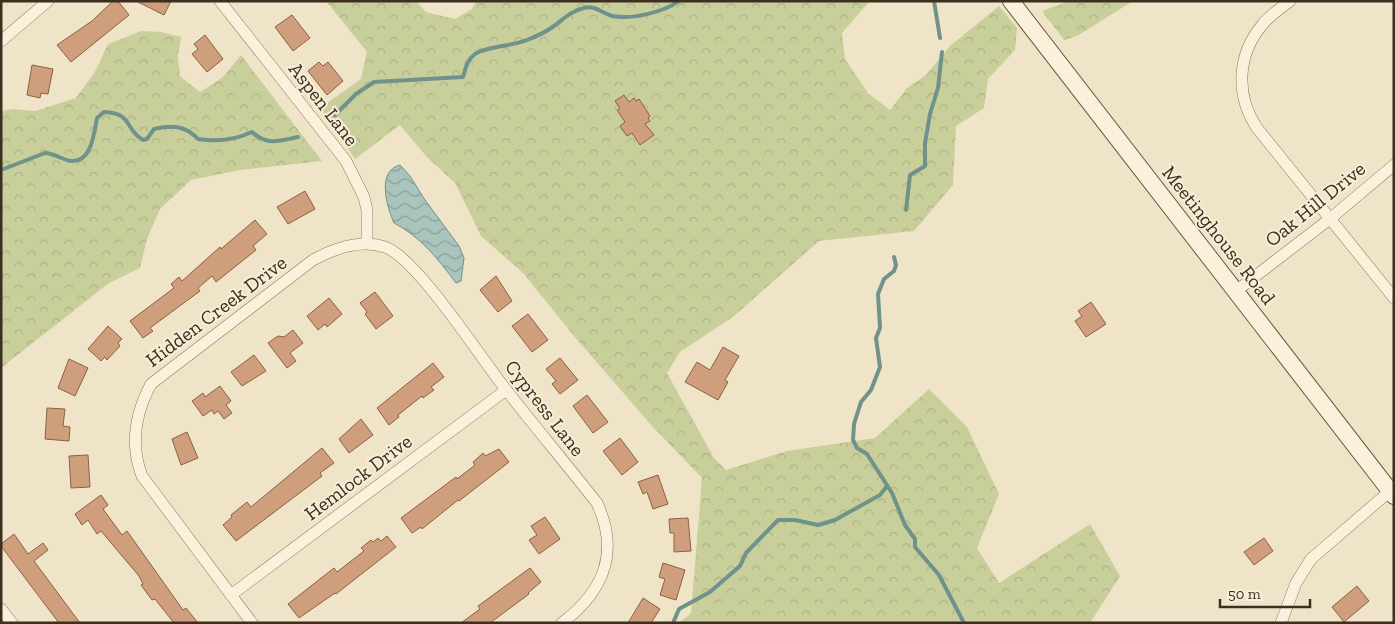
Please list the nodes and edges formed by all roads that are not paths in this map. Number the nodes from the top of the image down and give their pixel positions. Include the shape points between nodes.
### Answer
1 (48, 1) edge
2 (220, 1) edge
3 (1011, 1) edge
4 (1290, 1) edge
5 (1, 41) edge
6 (1394, 165) edge
7 (1331, 218) junction
8 (367, 243) junction
9 (1236, 291) junction
10 (1394, 298) edge
11 (506, 390) junction
12 (1392, 493) edge
13 (231, 594) junction
14 (1, 609) edge
15 (12, 623) edge
16 (252, 623) edge
17 (562, 623) edge
18 (1281, 623) edge

1 - 5 street
2 - 8 street, Aspen Lane via 346,161 364,197
3 - 9 street, Meetinghouse Road
4 - 7 street via 1264,22 1252,38 1242,67 1243,94 1257,128
6 - 7 street, Oak Hill Drive
7 - 9 street, Oak Hill Drive
7 - 10 street
8 - 11 street, Cypress Lane via 386,248 415,270
8 - 13 street, Hidden Creek Drive via 330,250 313,260 150,384 143,398 137,415 135,447 142,476
9 - 12 street, Meetinghouse Road
11 - 13 street, Hemlock Drive
11 - 17 street, Cypress Lane via 597,503 606,522 607,559 602,576 595,591
12 - 18 street via 1311,559 1296,583
13 - 16 street, Hidden Creek Drive
14 - 15 street

